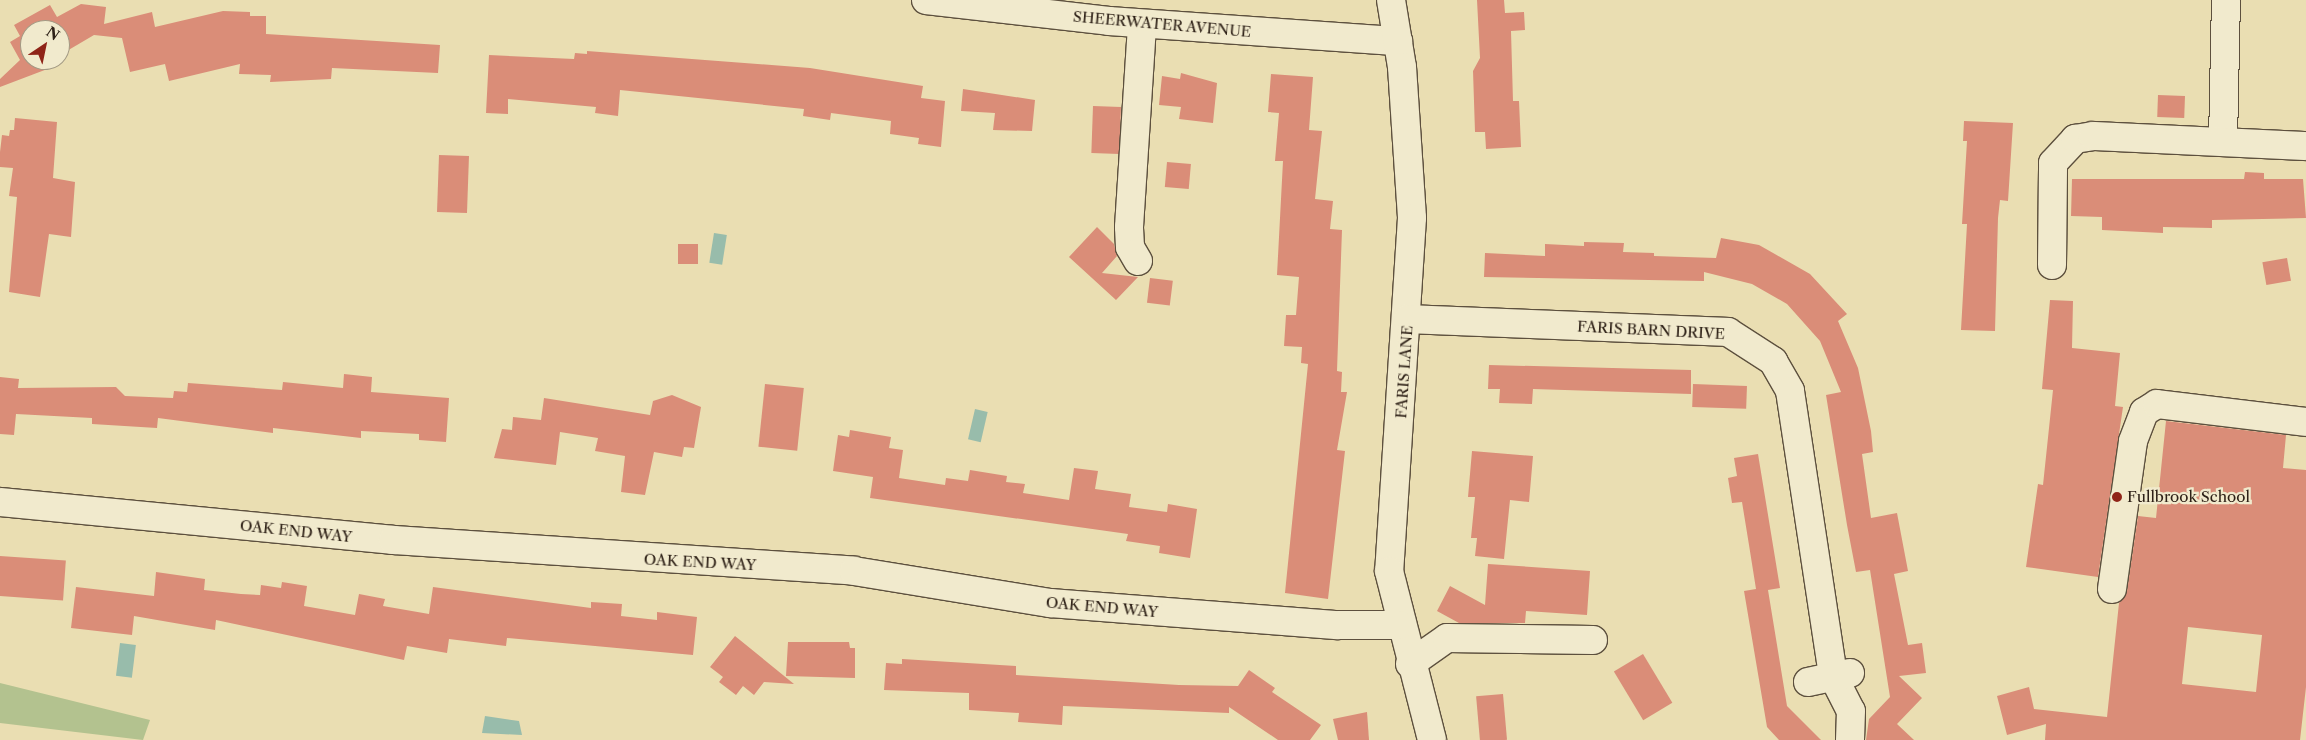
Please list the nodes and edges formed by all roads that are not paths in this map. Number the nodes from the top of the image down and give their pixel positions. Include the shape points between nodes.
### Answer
1 (926, 0) edge
2 (1391, 0) edge
3 (2226, 0) edge
4 (1142, 24) junction
5 (1398, 41) junction
6 (2223, 141) junction
7 (2306, 146) edge
8 (1138, 261) dead end
9 (2051, 265) dead end
10 (1408, 320) junction
11 (2306, 422) edge
12 (0, 502) edge
13 (2112, 589) dead end
14 (1399, 625) junction
15 (1594, 640) dead end
16 (1410, 664) junction
17 (1432, 740) edge
18 (1850, 740) edge

1 - 4 street, SHEERWATER AVENUE
2 - 5 street, FARIS LANE
3 - 6 street
4 - 5 street, SHEERWATER AVENUE
4 - 8 street via 1129,227 1130,247
5 - 10 street, FARIS LANE via 1412,218
6 - 7 street
6 - 9 street via 2093,136 2075,139 2053,164
10 - 14 street, FARIS LANE via 1389,571
10 - 18 street, FARIS BARN DRIVE via 1728,332 1773,361 1790,390 1831,677 1851,711
11 - 13 street via 2157,404 2144,412 2133,441
12 - 14 street, OAK END WAY via 393,540 854,571 1050,603 1338,625
14 - 16 street, FARIS LANE
15 - 16 street via 1447,638
16 - 17 street, FARIS LANE

